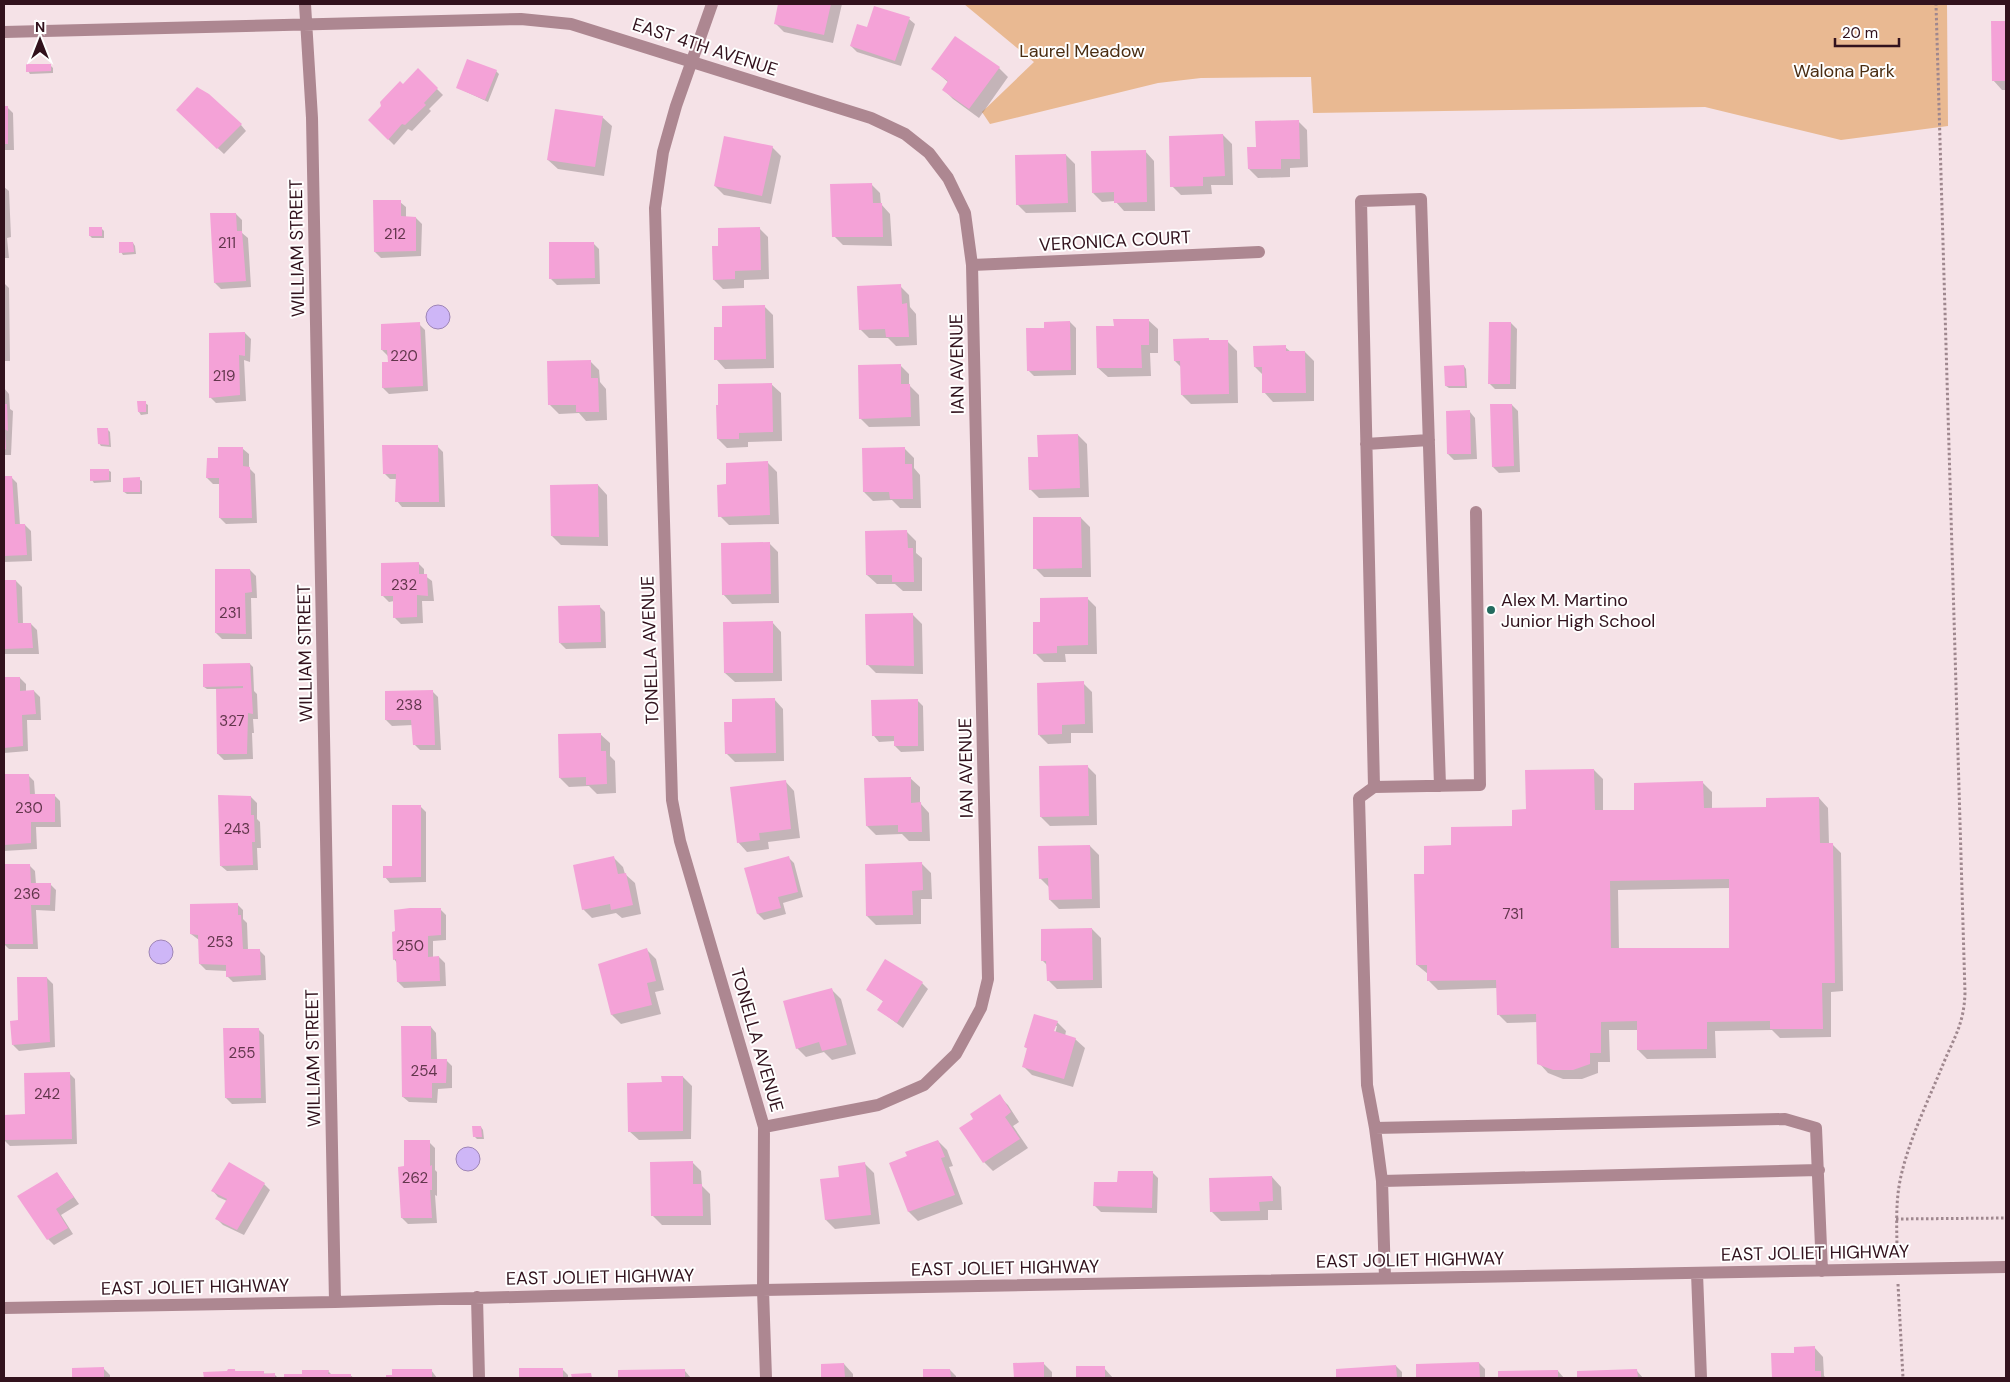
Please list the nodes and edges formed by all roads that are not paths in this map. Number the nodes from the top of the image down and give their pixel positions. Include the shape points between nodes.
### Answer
1 (305, 4) edge
2 (712, 4) edge
3 (306, 24) junction
4 (4, 32) edge
5 (692, 61) junction
6 (1259, 252) dead end
7 (972, 265) junction
8 (1429, 440) junction
9 (1366, 444) junction
10 (1476, 512) dead end
11 (1440, 786) junction
12 (1374, 787) junction
13 (764, 1126) junction
14 (1375, 1128) junction
15 (1819, 1170) junction
16 (1382, 1181) junction
17 (2006, 1268) edge
18 (1822, 1271) junction
19 (1697, 1273) junction
20 (1385, 1278) junction
21 (763, 1290) junction
22 (477, 1297) junction
23 (335, 1302) junction
24 (4, 1308) edge
25 (479, 1378) edge
26 (766, 1378) edge
27 (1701, 1378) edge

1 - 3 street, WILLIAM STREET
2 - 5 street, TONELLA AVENUE
3 - 4 street, EAST 4TH AVENUE
3 - 5 street, EAST 4TH AVENUE via 522,19 571,24
3 - 23 street, WILLIAM STREET via 312,118
5 - 7 street, EAST 4TH AVENUE via 872,118 905,134 928,153 948,178 965,213
5 - 13 street, TONELLA AVENUE via 663,152 655,208 672,800 680,841
6 - 7 street, VERONICA COURT
7 - 13 street, IAN AVENUE via 988,979 981,1008 956,1054 924,1085 878,1104
8 - 9 street
8 - 9 street via 1421,199 1361,201
8 - 11 street
9 - 12 street
10 - 11 street via 1480,785
11 - 12 street
12 - 14 street via 1359,798 1367,1085
13 - 21 street, TONELLA AVENUE
14 - 15 street via 1785,1119 1816,1128
14 - 16 street
15 - 16 street
15 - 18 street
16 - 20 street
17 - 18 street, EAST JOLIET HIGHWAY
18 - 19 street, EAST JOLIET HIGHWAY
19 - 20 street, EAST JOLIET HIGHWAY
19 - 27 street
20 - 21 street, EAST JOLIET HIGHWAY
21 - 22 street, EAST JOLIET HIGHWAY
21 - 26 street, TONELLA AVENUE
22 - 23 street, EAST JOLIET HIGHWAY
22 - 25 street
23 - 24 street, EAST JOLIET HIGHWAY

